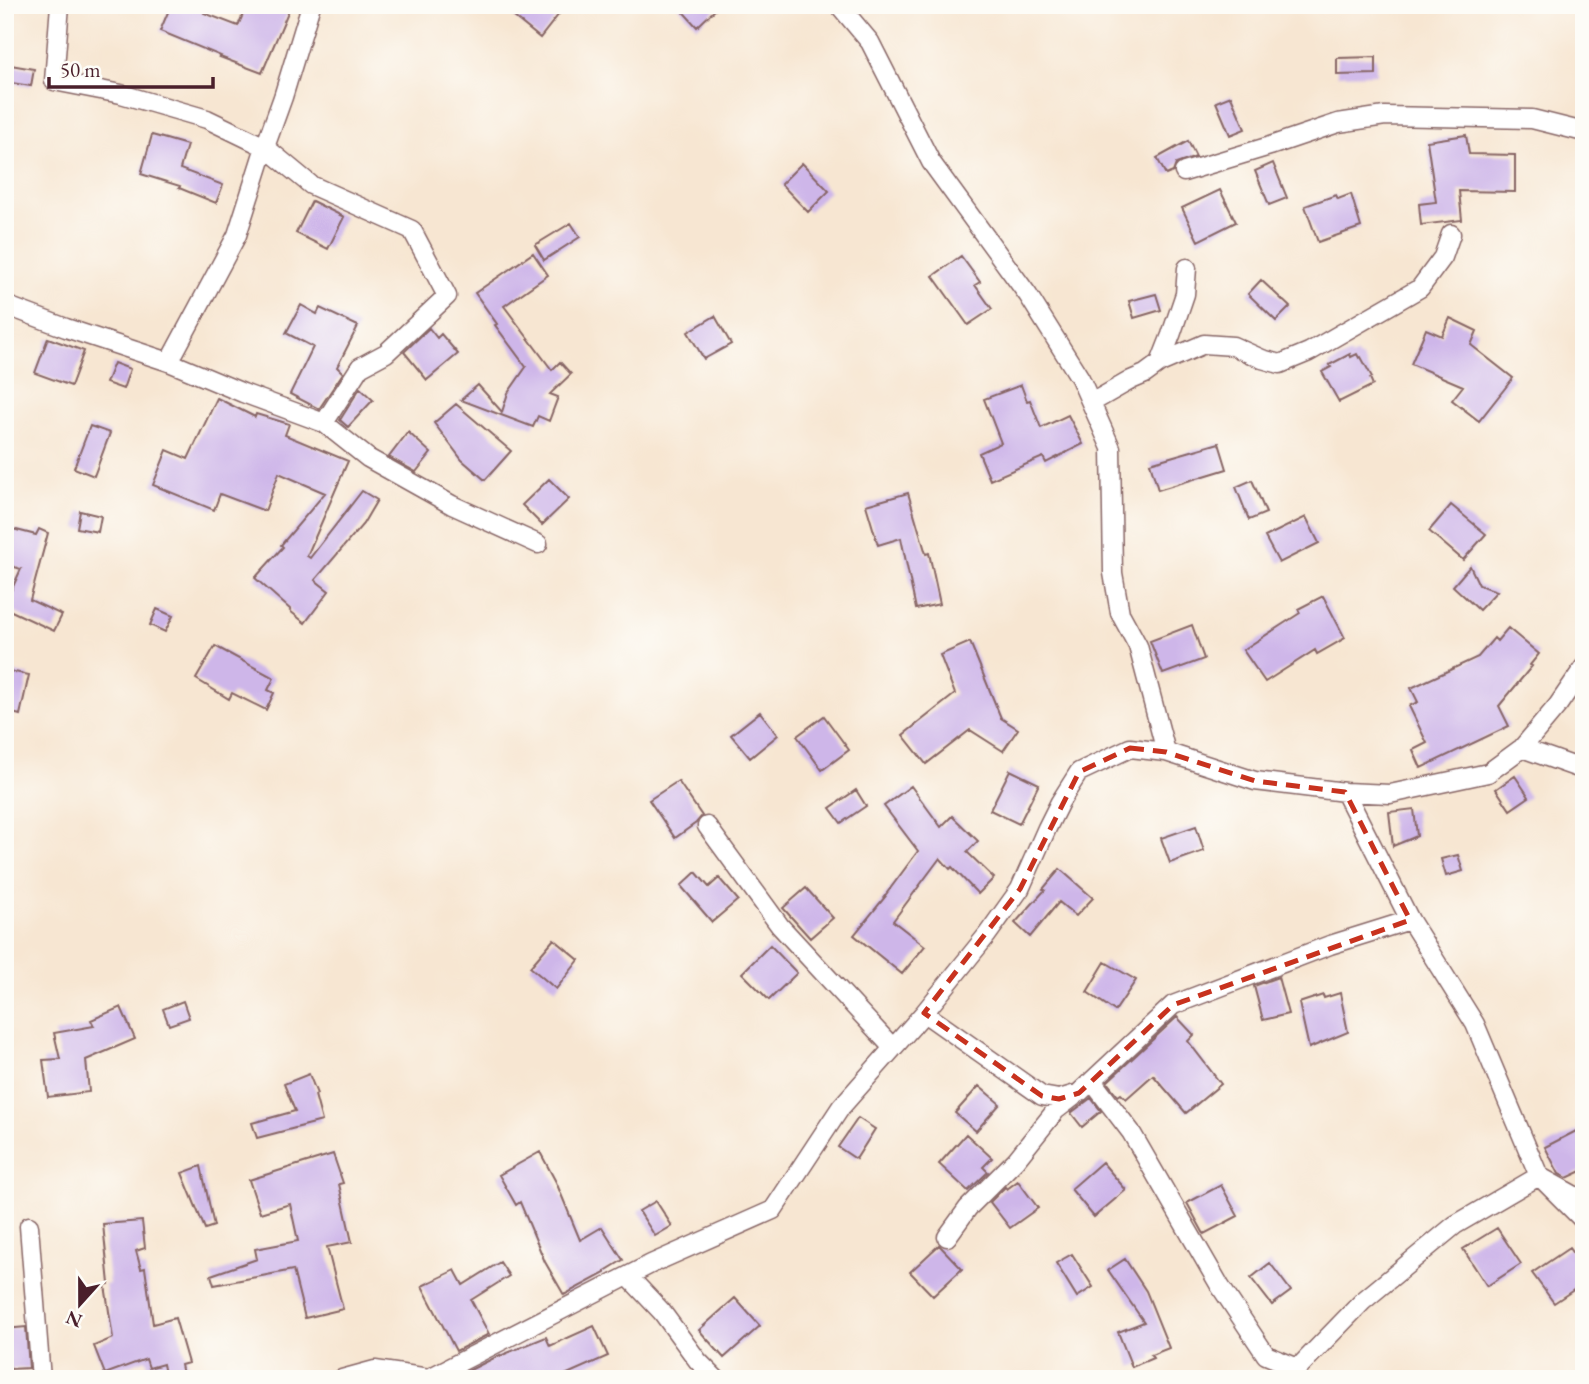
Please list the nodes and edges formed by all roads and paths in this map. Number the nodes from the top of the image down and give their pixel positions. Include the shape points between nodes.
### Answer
1 (60, 5) edge
2 (311, 5) edge
3 (839, 5) edge
4 (1584, 132) edge
5 (265, 148) junction
6 (1184, 172) dead end
7 (1451, 234) dead end
8 (1187, 268) dead end
9 (5, 304) edge
10 (169, 362) junction
11 (1160, 363) junction
12 (1091, 403) junction
13 (324, 423) junction
14 (538, 544) dead end
15 (1584, 667) edge
16 (1522, 748) junction
17 (1166, 752) junction
18 (1584, 770) edge
19 (1345, 792) junction
20 (707, 827) dead end
21 (1410, 920) junction
22 (923, 1013) junction
23 (893, 1048) junction
24 (1085, 1087) junction
25 (1539, 1176) junction
26 (1584, 1201) edge
27 (1584, 1221) edge
28 (29, 1226) dead end
29 (947, 1237) dead end
30 (628, 1276) junction
31 (1294, 1373) edge
32 (429, 1378) edge
33 (41, 1379) edge
34 (342, 1379) edge
35 (716, 1379) edge

1 - 5 street via 54,81 121,94 207,119
2 - 5 street
3 - 12 street via 870,42 931,162 1028,295
4 - 6 street via 1532,119 1385,116 1338,123
5 - 10 street via 237,235
5 - 13 street via 311,185 412,230 447,296 386,353 360,367
7 - 11 street via 1443,257 1420,288 1309,352 1280,364 1233,345 1204,344
8 - 11 street via 1185,294
9 - 10 street
10 - 13 street
11 - 12 street
12 - 17 street via 1111,448 1113,573 1120,613 1138,646
13 - 14 street via 368,458 452,505
15 - 16 street
16 - 18 street
16 - 19 street via 1488,773 1390,794
17 - 19 street via 1255,781
17 - 22 street via 1130,748 1079,772 1020,889
19 - 21 street
20 - 23 street via 780,926
21 - 24 street via 1173,1005
21 - 25 street via 1475,1024
22 - 23 street
22 - 24 street via 1042,1096 1059,1098
23 - 30 street via 841,1107 773,1210
24 - 29 street via 1056,1110
24 - 31 street via 1130,1132 1266,1356
25 - 26 street
25 - 27 street
25 - 31 street via 1455,1225 1363,1301
28 - 33 street
30 - 32 street
30 - 35 street
32 - 34 street via 375,1370

